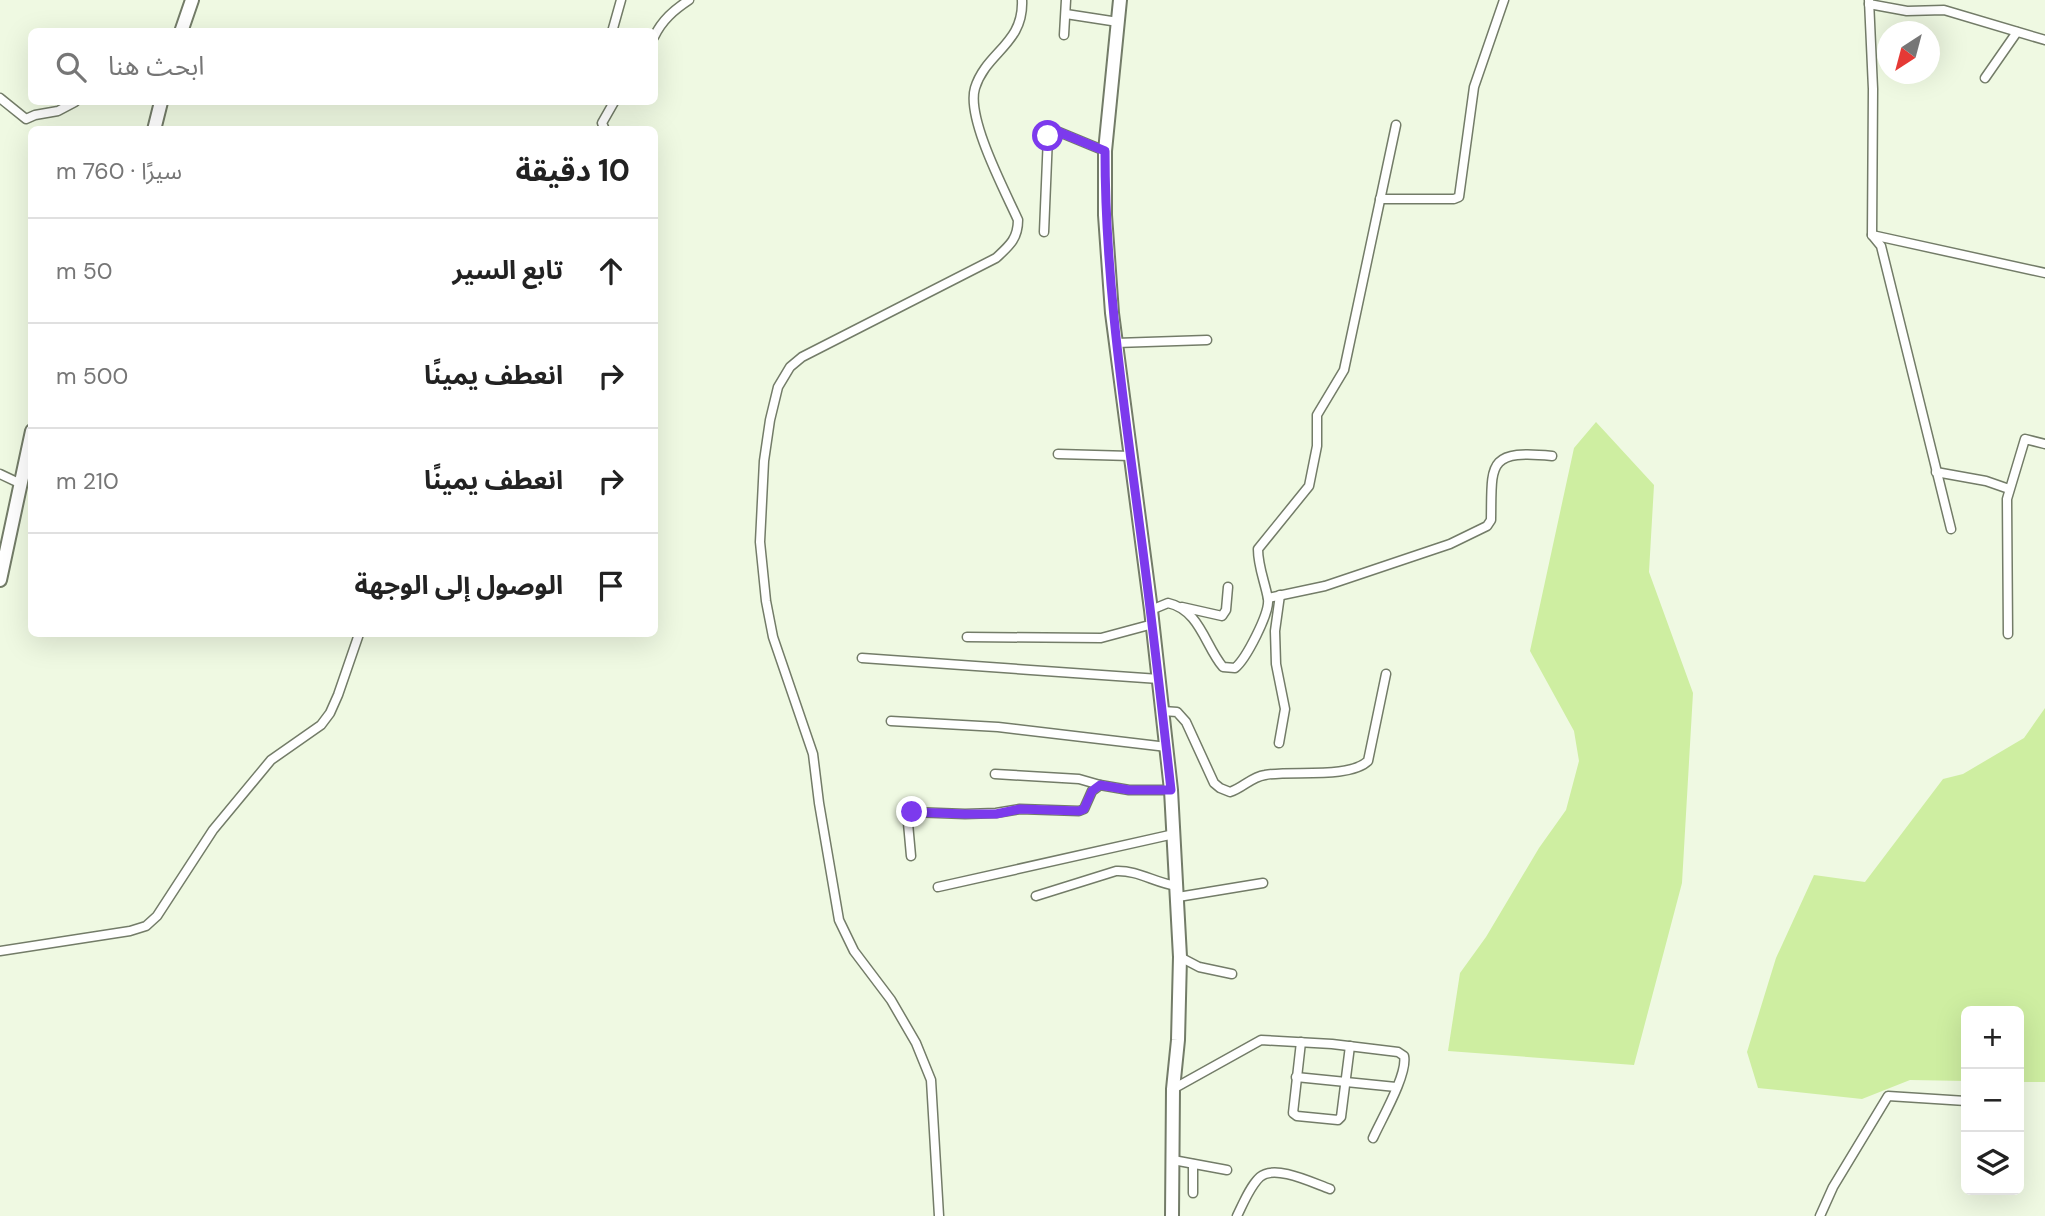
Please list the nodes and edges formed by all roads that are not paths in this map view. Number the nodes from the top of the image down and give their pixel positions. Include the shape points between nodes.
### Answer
1 (192, 0) edge
2 (621, 0) edge
3 (689, 0) edge
4 (1022, 0) edge
5 (1066, 0) edge
6 (1120, 0) edge
7 (1504, 0) edge
8 (1869, 2) edge
9 (1066, 14) junction
10 (1118, 22) junction
11 (182, 28) edge
12 (613, 28) edge
13 (658, 28) edge
14 (2017, 32) junction
15 (1064, 35) dead end
16 (2045, 40) edge
17 (1985, 78) dead end
18 (0, 98) edge
19 (69, 105) edge
20 (160, 105) edge
21 (612, 105) edge
22 (1396, 125) dead end
23 (155, 126) edge
24 (603, 126) edge
25 (1105, 151) junction
26 (1380, 200) junction
27 (1044, 232) dead end
28 (1872, 234) junction
29 (2045, 273) edge
30 (1207, 340) dead end
31 (1116, 343) junction
32 (2045, 444) edge
33 (28, 446) edge
34 (1059, 454) dead end
35 (1130, 456) junction
36 (1552, 456) dead end
37 (1936, 472) junction
38 (0, 474) edge
39 (19, 483) junction
40 (2009, 489) junction
41 (1951, 529) dead end
42 (3, 546) edge
43 (0, 580) edge
44 (1228, 587) dead end
45 (1280, 595) junction
46 (1268, 598) junction
47 (1176, 605) junction
48 (1151, 610) junction
49 (1153, 624) junction
50 (2008, 634) dead end
51 (358, 637) edge
52 (967, 637) dead end
53 (862, 658) dead end
54 (1386, 674) dead end
55 (1159, 679) junction
56 (1163, 712) junction
57 (891, 721) dead end
58 (1279, 743) dead end
59 (1167, 747) junction
60 (995, 774) dead end
61 (1100, 785) junction
62 (1171, 790) junction
63 (1174, 834) junction
64 (911, 856) dead end
65 (1263, 883) dead end
66 (938, 887) dead end
67 (1177, 891) junction
68 (1036, 896) dead end
69 (0, 951) edge
70 (1180, 957) junction
71 (1232, 974) dead end
72 (1301, 1042) junction
73 (1350, 1046) junction
74 (1296, 1077) junction
75 (1346, 1082) junction
76 (1396, 1087) junction
77 (1173, 1090) junction
78 (1961, 1101) edge
79 (1373, 1138) dead end
80 (1172, 1160) junction
81 (1193, 1164) junction
82 (1227, 1170) dead end
83 (1330, 1189) dead end
84 (1193, 1193) dead end
85 (939, 1216) edge
86 (1172, 1216) edge
87 (1237, 1216) edge
88 (1820, 1216) edge

1 - 11 main road
2 - 12 street
3 - 13 street
4 - 85 street via 1020,24 974,90 980,134 1018,220 1014,242 996,258 802,357 778,387 764,461 760,542 766,601 813,754 839,920 854,951 898,1011 931,1080
5 - 9 street
6 - 10 main road
7 - 26 street via 1474,87 1459,197
8 - 14 street via 1907,11 1944,10
8 - 28 street
9 - 10 street
9 - 15 street
10 - 25 main road
14 - 16 street
14 - 17 street
18 - 19 street via 26,119
20 - 23 main road
21 - 24 street
22 - 26 street
25 - 27 street via 1059,132 1048,136
25 - 31 main road via 1105,215
26 - 46 street via 1344,370 1317,415 1309,486 1258,549
28 - 29 street
28 - 37 street via 1881,246
30 - 31 street
31 - 35 main road
32 - 40 street via 2025,439
33 - 39 main road
34 - 35 street
35 - 48 main road
36 - 45 street via 1531,454 1497,464 1491,481 1491,520 1481,530 1342,581
37 - 40 street
37 - 41 street
38 - 39 street
39 - 42 main road
40 - 50 street
42 - 43 main road
44 - 47 street via 1222,616
45 - 46 street
45 - 58 street via 1276,664 1285,709
46 - 47 street via 1248,651 1241,663 1228,669 1218,661 1195,620
47 - 48 street via 1168,603
48 - 49 main road
49 - 52 street via 1101,638
49 - 55 main road
51 - 69 street via 330,713 321,725 271,760 213,830 146,926
53 - 55 street
54 - 56 street via 1368,761 1363,766 1262,775 1230,792 1214,783 1186,722 1177,712
55 - 56 main road
56 - 59 main road
57 - 59 street via 998,727
59 - 62 main road
60 - 61 street via 1079,779
61 - 62 street
61 - 64 street via 1079,811 912,812 908,823
62 - 63 main road
63 - 66 street
63 - 67 main road
65 - 67 street
67 - 68 street via 1128,870
67 - 70 main road
70 - 71 street via 1195,966
70 - 77 main road
72 - 73 street
72 - 74 street
72 - 77 street via 1261,1040
73 - 75 street
73 - 76 street via 1404,1056
74 - 75 street
74 - 75 street via 1293,1112 1330,1121 1341,1117
75 - 76 street
76 - 79 street
77 - 80 main road
78 - 88 street via 1888,1096
80 - 81 street
80 - 86 main road
81 - 82 street
81 - 84 street
83 - 87 street via 1287,1173 1267,1173 1259,1178

